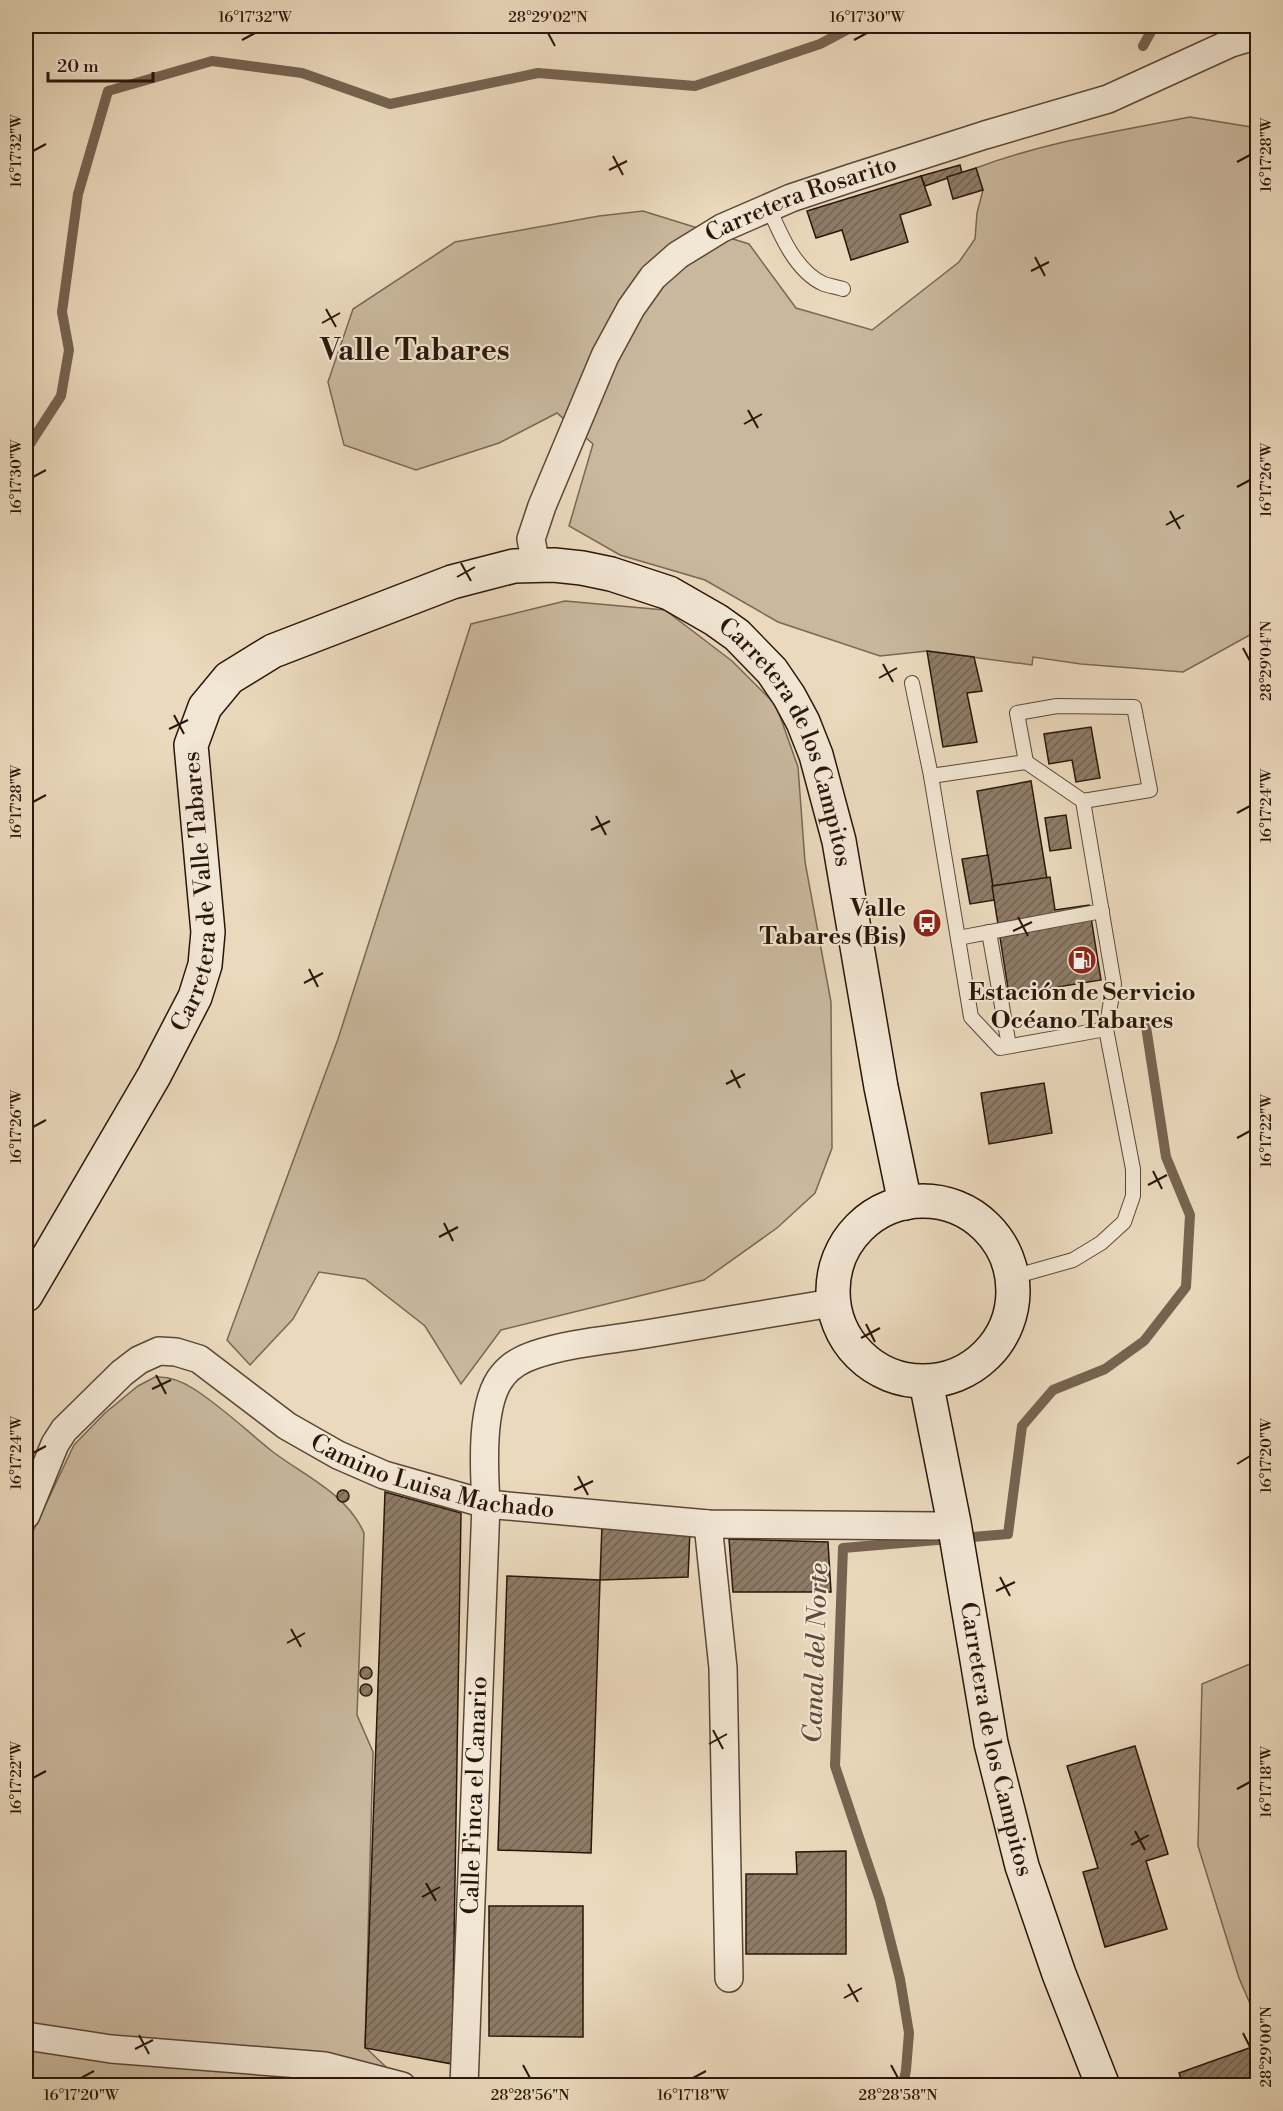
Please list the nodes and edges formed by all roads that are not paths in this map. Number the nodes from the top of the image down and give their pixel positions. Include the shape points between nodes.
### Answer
1 (1257, 35) edge
2 (769, 208) junction
3 (843, 289) dead end
4 (536, 565) junction
5 (912, 683) dead end
6 (1026, 762) junction
7 (931, 776) junction
8 (1083, 801) junction
9 (1102, 911) junction
10 (989, 932) junction
11 (958, 938) junction
12 (1106, 1029) junction
13 (1009, 1046) junction
14 (905, 1203) junction
15 (1013, 1277) junction
16 (26, 1295) edge
17 (832, 1303) junction
18 (926, 1382) junction
19 (486, 1504) junction
20 (26, 1515) edge
21 (954, 1523) junction
22 (708, 1524) junction
23 (729, 1978) dead end
24 (26, 2036) edge
25 (402, 2085) edge
26 (464, 2085) edge
27 (1104, 2085) edge

1 - 2 street, Carretera Rosarito via 1108,99 850,178
2 - 3 lane via 805,269 823,284
2 - 4 street, Carretera Rosarito via 722,228 678,255 653,277 631,308 605,356 542,506 531,539
4 - 14 main road, Carretera de los Campitos via 611,574 691,604 754,651 789,696 816,755 840,841 881,1087
4 - 16 main road, Carretera de Valle Tabares via 514,566 452,582 273,651 229,678 204,707 191,745 208,932 205,965 195,997 153,1076
5 - 7 lane
6 - 7 lane
6 - 8 lane
6 - 8 lane via 1017,713 1057,706 1134,707 1150,790
7 - 11 lane
8 - 9 lane
9 - 10 lane
9 - 12 lane via 1114,984
10 - 11 lane
10 - 13 lane
11 - 13 lane via 971,1017 1000,1048
12 - 13 lane
12 - 15 lane via 1132,1169 1133,1196 1124,1222 1101,1243 1073,1260
14 - 15 main road via 940,1203 961,1209 980,1221 995,1236
14 - 17 main road via 875,1215 846,1242 831,1279
15 - 18 main road via 1014,1300 1009,1321 992,1350 967,1371
17 - 18 main road via 855,1350 870,1364 887,1374
17 - 19 street, Calle Finca el Canario via 580,1345 518,1362 493,1390 488,1411
18 - 21 main road, Carretera de los Campitos
19 - 20 street, Camino Luisa Machado via 384,1475 338,1455 287,1426 199,1359 159,1351 122,1373 64,1430
19 - 22 street, Camino Luisa Machado
19 - 26 street, Calle Finca el Canario
21 - 22 street, Camino Luisa Machado
21 - 27 main road, Carretera de los Campitos via 991,1743 1022,1866 1059,1974
22 - 23 street via 723,1668
24 - 25 street via 111,2049 325,2066

